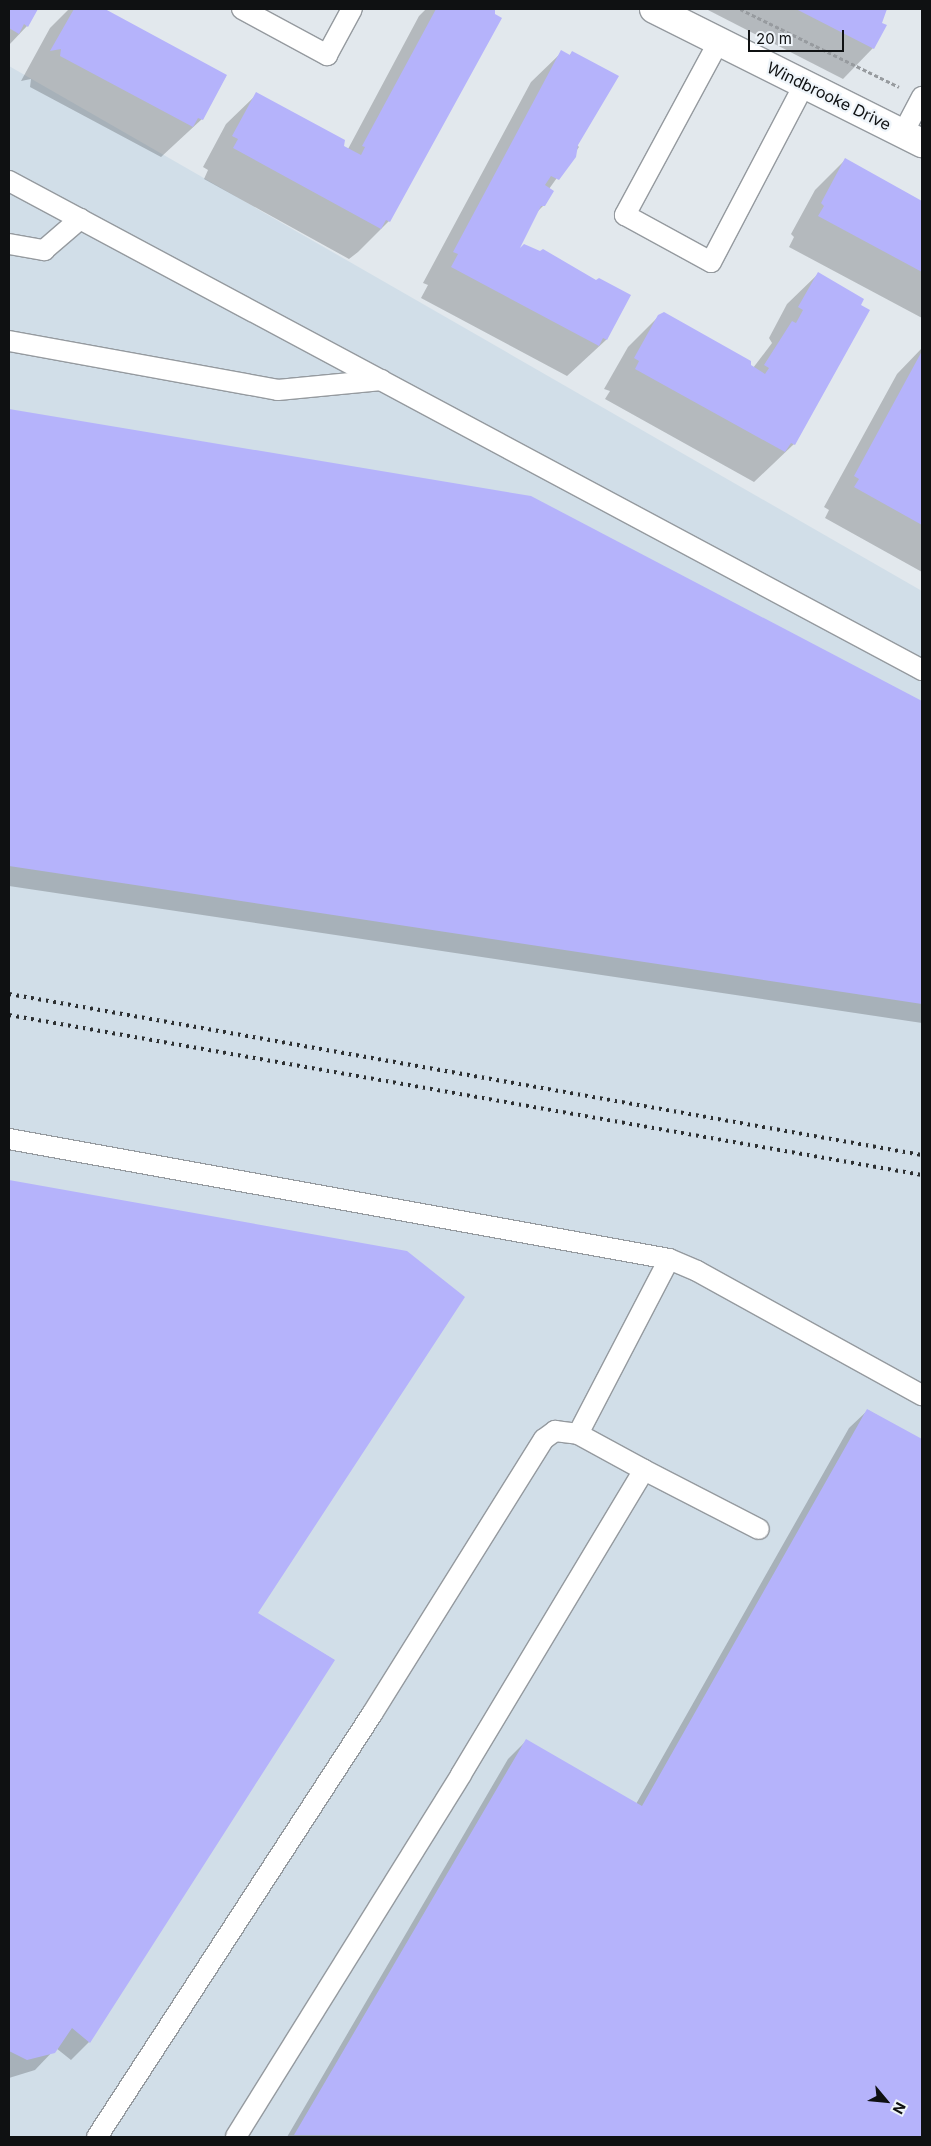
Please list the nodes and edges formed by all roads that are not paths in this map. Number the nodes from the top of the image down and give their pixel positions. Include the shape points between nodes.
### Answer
1 (242, 9) edge
2 (352, 9) edge
3 (654, 9) edge
4 (719, 41) junction
5 (805, 84) junction
6 (922, 98) edge
7 (912, 138) edge
8 (9, 181) edge
9 (80, 219) junction
10 (9, 244) edge
11 (9, 341) edge
12 (382, 380) junction
13 (922, 670) edge
14 (9, 1139) edge
15 (668, 1259) junction
16 (922, 1395) edge
17 (578, 1434) junction
18 (644, 1470) junction
19 (759, 1529) dead end
20 (97, 2137) edge
21 (236, 2137) edge

1 - 2 lane via 327,55
3 - 4 street, Windbrooke Drive
4 - 5 street, Windbrooke Drive
4 - 5 lane via 625,214 710,262
5 - 7 street, Windbrooke Drive
6 - 7 lane
8 - 9 lane
9 - 10 lane via 44,250
9 - 12 lane
11 - 12 lane via 278,390
12 - 13 lane
14 - 15 lane
15 - 16 lane via 697,1271
15 - 17 lane
17 - 18 lane
17 - 20 lane via 555,1431 544,1439 372,1714
18 - 19 lane
18 - 21 lane via 461,1775

